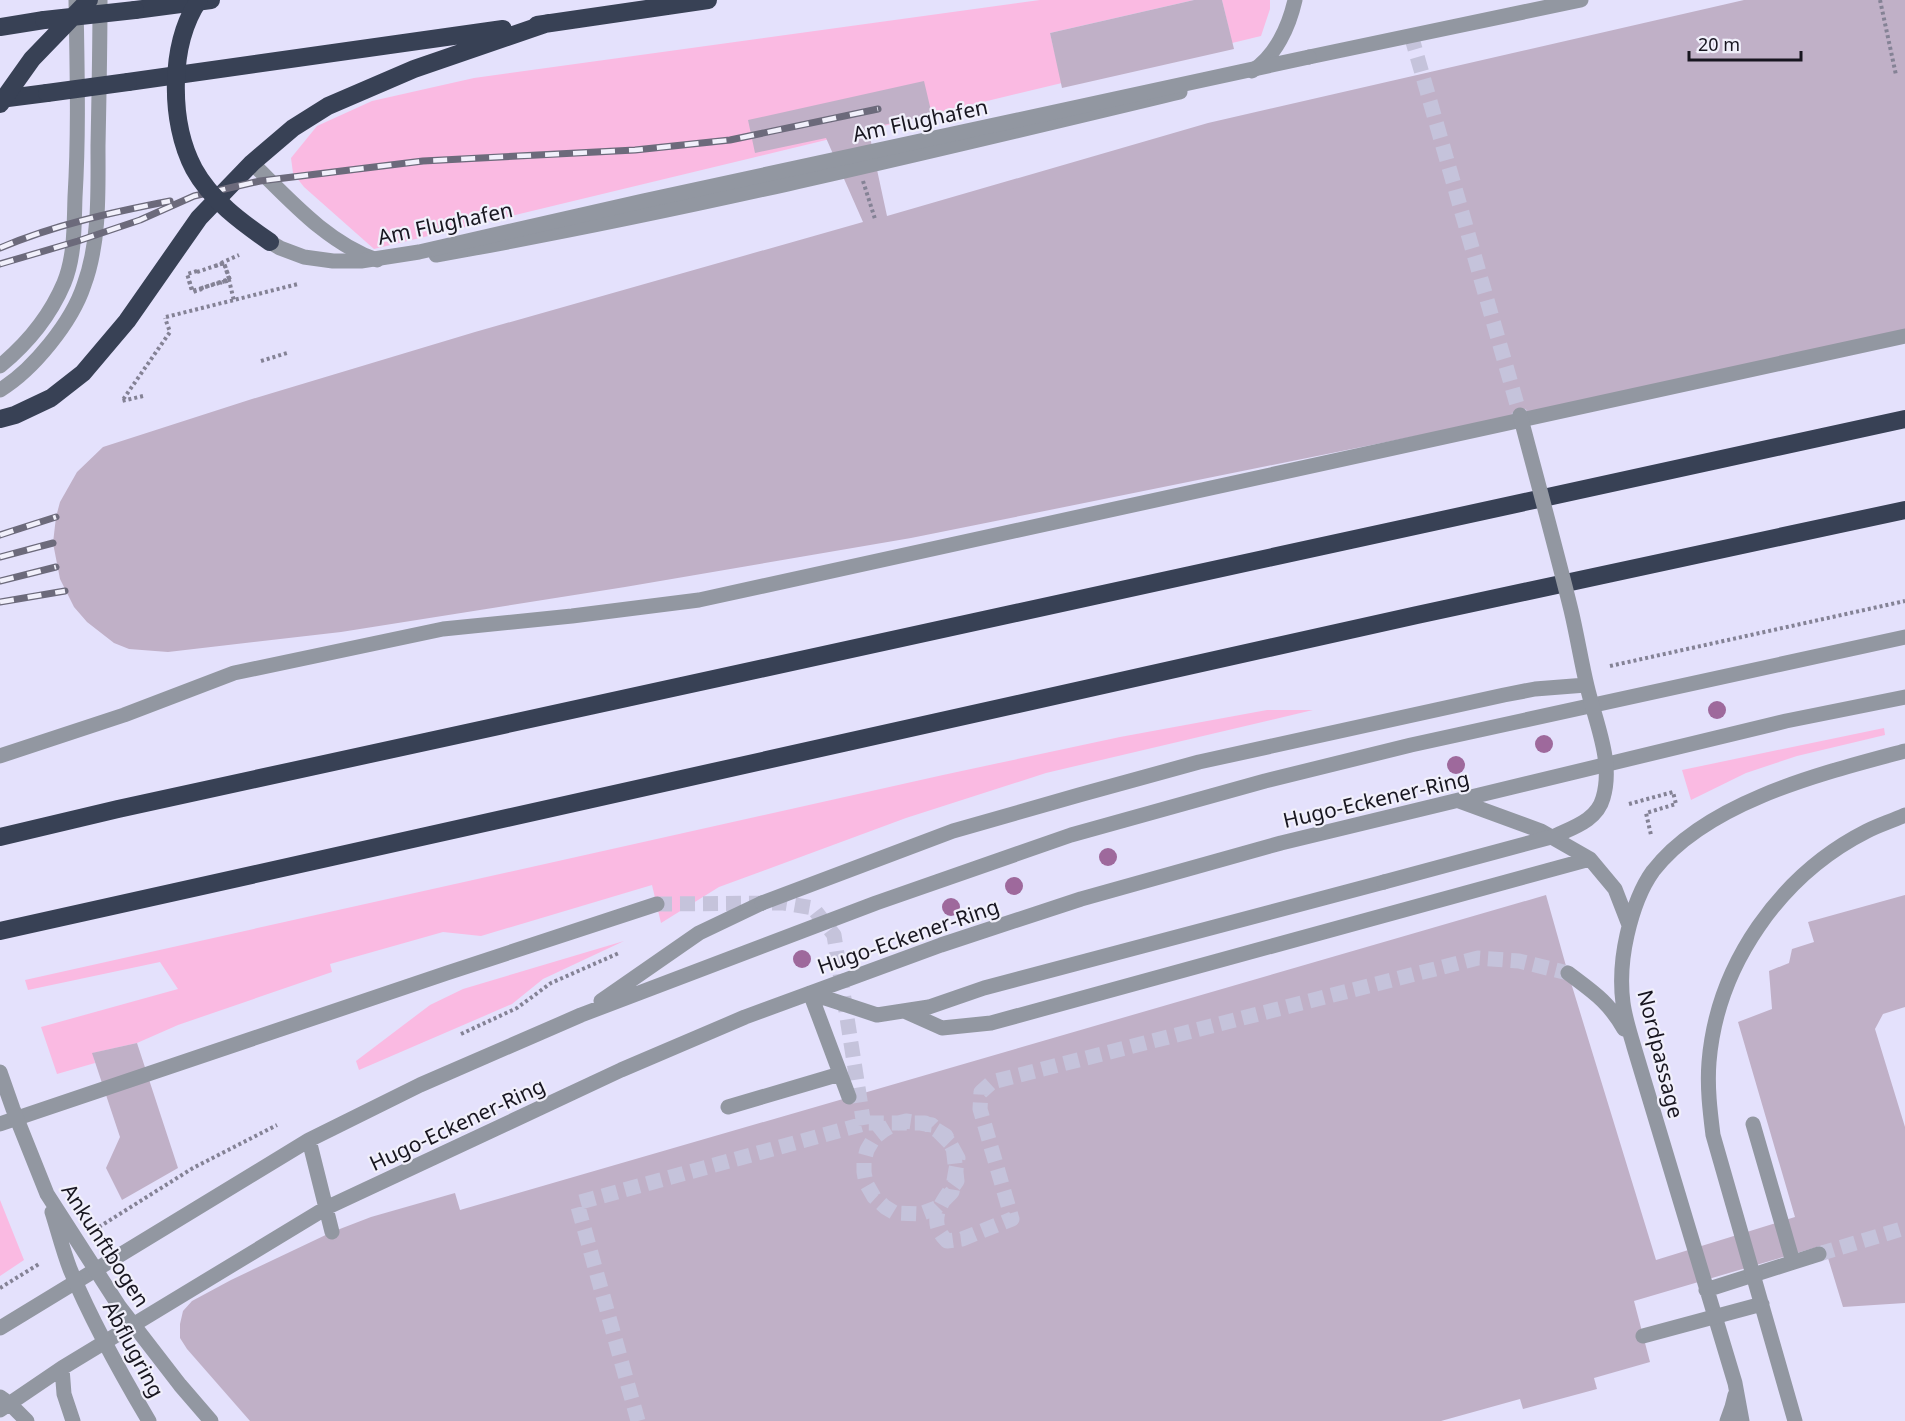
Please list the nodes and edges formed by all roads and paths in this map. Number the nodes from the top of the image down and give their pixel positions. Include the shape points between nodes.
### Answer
1 (76, 0) edge
2 (89, 0) edge
3 (100, 0) edge
4 (199, 0) edge
5 (211, 0) edge
6 (708, 0) edge
7 (1295, 0) edge
8 (1581, 0) edge
9 (1880, 0) edge
10 (548, 23) junction
11 (0, 27) edge
12 (1896, 75) dead end
13 (0, 99) edge
14 (0, 104) edge
15 (252, 163) junction
16 (270, 242) joint
17 (215, 266) junction
18 (197, 272) dead end
19 (307, 282) dead end
20 (202, 288) dead end
21 (234, 301) junction
22 (165, 318) junction
23 (157, 319) dead end
24 (1905, 336) edge
25 (286, 353) dead end
26 (261, 361) dead end
27 (0, 366) edge
28 (0, 390) edge
29 (143, 396) dead end
30 (1520, 415) tunnel mouth
31 (0, 419) edge
32 (1905, 419) edge
33 (1905, 510) edge
34 (1905, 637) edge
35 (1587, 685) junction
36 (1905, 697) edge
37 (1905, 751) edge
38 (0, 756) edge
39 (1459, 801) junction
40 (1634, 802) dead end
41 (1646, 813) dead end
42 (1905, 815) edge
43 (0, 837) edge
44 (1590, 859) junction
45 (657, 904) tunnel mouth
46 (1629, 925) junction
47 (0, 931) edge
48 (1568, 973) tunnel mouth
49 (810, 993) junction
50 (904, 1011) junction
51 (581, 1015) junction
52 (1634, 1047) junction
53 (0, 1072) edge
54 (840, 1074) junction
55 (849, 1097) dead end
56 (728, 1107) dead end
57 (0, 1124) edge
58 (1753, 1124) dead end
59 (309, 1140) junction
60 (47, 1194) junction
61 (326, 1208) junction
62 (332, 1232) dead end
63 (1819, 1254) tunnel mouth
64 (1793, 1262) junction
65 (1706, 1290) junction
66 (1761, 1304) junction
67 (0, 1328) edge
68 (1643, 1336) dead end
69 (63, 1368) junction
70 (1734, 1383) junction
71 (3, 1404) edge
72 (27, 1421) edge
73 (73, 1421) edge
74 (149, 1421) edge
75 (211, 1421) edge
76 (1726, 1421) edge
77 (1742, 1421) edge
78 (1795, 1421) edge

1 - 27 street via 79,130 72,253 64,282 35,332
2 - 14 highway, bridge via 33,59
3 - 28 street via 98,186 93,253 84,286 54,338 24,372
4 - 16 highway, bridge via 182,37 177,67 177,118 184,144 193,168 207,188 242,224
5 - 11 highway, bridge
6 - 10 highway
7 - 15 street via 1291,20 1273,52 1254,70 1228,81 853,171 395,262 361,255 329,233
8 - 16 street, Am Flughafen, bridge via 419,252 333,261 304,257
9 - 12 path
10 - 13 highway, bridge
10 - 15 highway via 414,69 328,106 293,128
15 - 31 highway via 199,218 127,321 83,374 51,398
17 - 17 path, bridge via 224,262 230,280 193,292 187,274
17 - 18 path, bridge via 188,274 193,291 229,279 224,263
19 - 21 path
20 - 21 path via 229,280
21 - 22 path
22 - 23 path
22 - 29 path via 170,332 122,401
24 - 38 street via 699,600 443,629 234,673
25 - 26 path
30 - 35 street, bridge
32 - 43 highway
33 - 47 highway
34 - 51 street, Hugo-Eckener-Ring via 1411,745 1071,835 876,903
35 - 50 street, bridge via 1605,757 1606,782 1603,800 1581,824 1544,839
35 - 51 street, bridge via 1504,695 1199,762 953,831 762,903 699,933
36 - 39 street, Hugo-Eckener-Ring via 1786,721
37 - 46 street, Nordpassage via 1788,786 1717,817 1672,850 1652,872
39 - 44 street via 1541,831
39 - 49 street, Hugo-Eckener-Ring via 1281,843 1082,899
40 - 41 path via 1672,792 1676,804
42 - 66 street, bridge via 1858,836 1794,882 1767,913 1740,957 1715,1020 1708,1098 1713,1135
44 - 46 street via 1615,889
44 - 50 street via 991,1023 942,1028
45 - 57 street
46 - 52 street, Nordpassage via 1623,953 1623,1003
48 - 52 street via 1613,1009
49 - 50 street via 877,1015
49 - 54 street
49 - 61 street, Hugo-Eckener-Ring via 621,1070
51 - 59 street, Hugo-Eckener-Ring via 420,1084
52 - 65 street, Nordpassage
53 - 60 street, Ankunftbogen, bridge
54 - 55 street
54 - 56 street
58 - 64 street
59 - 61 street
59 - 67 street, Hugo-Eckener-Ring
60 - 74 street, Abflugring, bridge via 69,1268 116,1366
60 - 75 street, Ankunftbogen, bridge via 119,1306
61 - 62 street
61 - 69 street, Hugo-Eckener-Ring
63 - 64 street
64 - 65 street
65 - 70 street, Nordpassage
66 - 68 street, bridge
66 - 78 street, bridge
69 - 71 street, Hugo-Eckener-Ring
69 - 73 street via 64,1394
70 - 76 street via 1735,1398
70 - 77 street, Nordpassage
71 - 72 street

